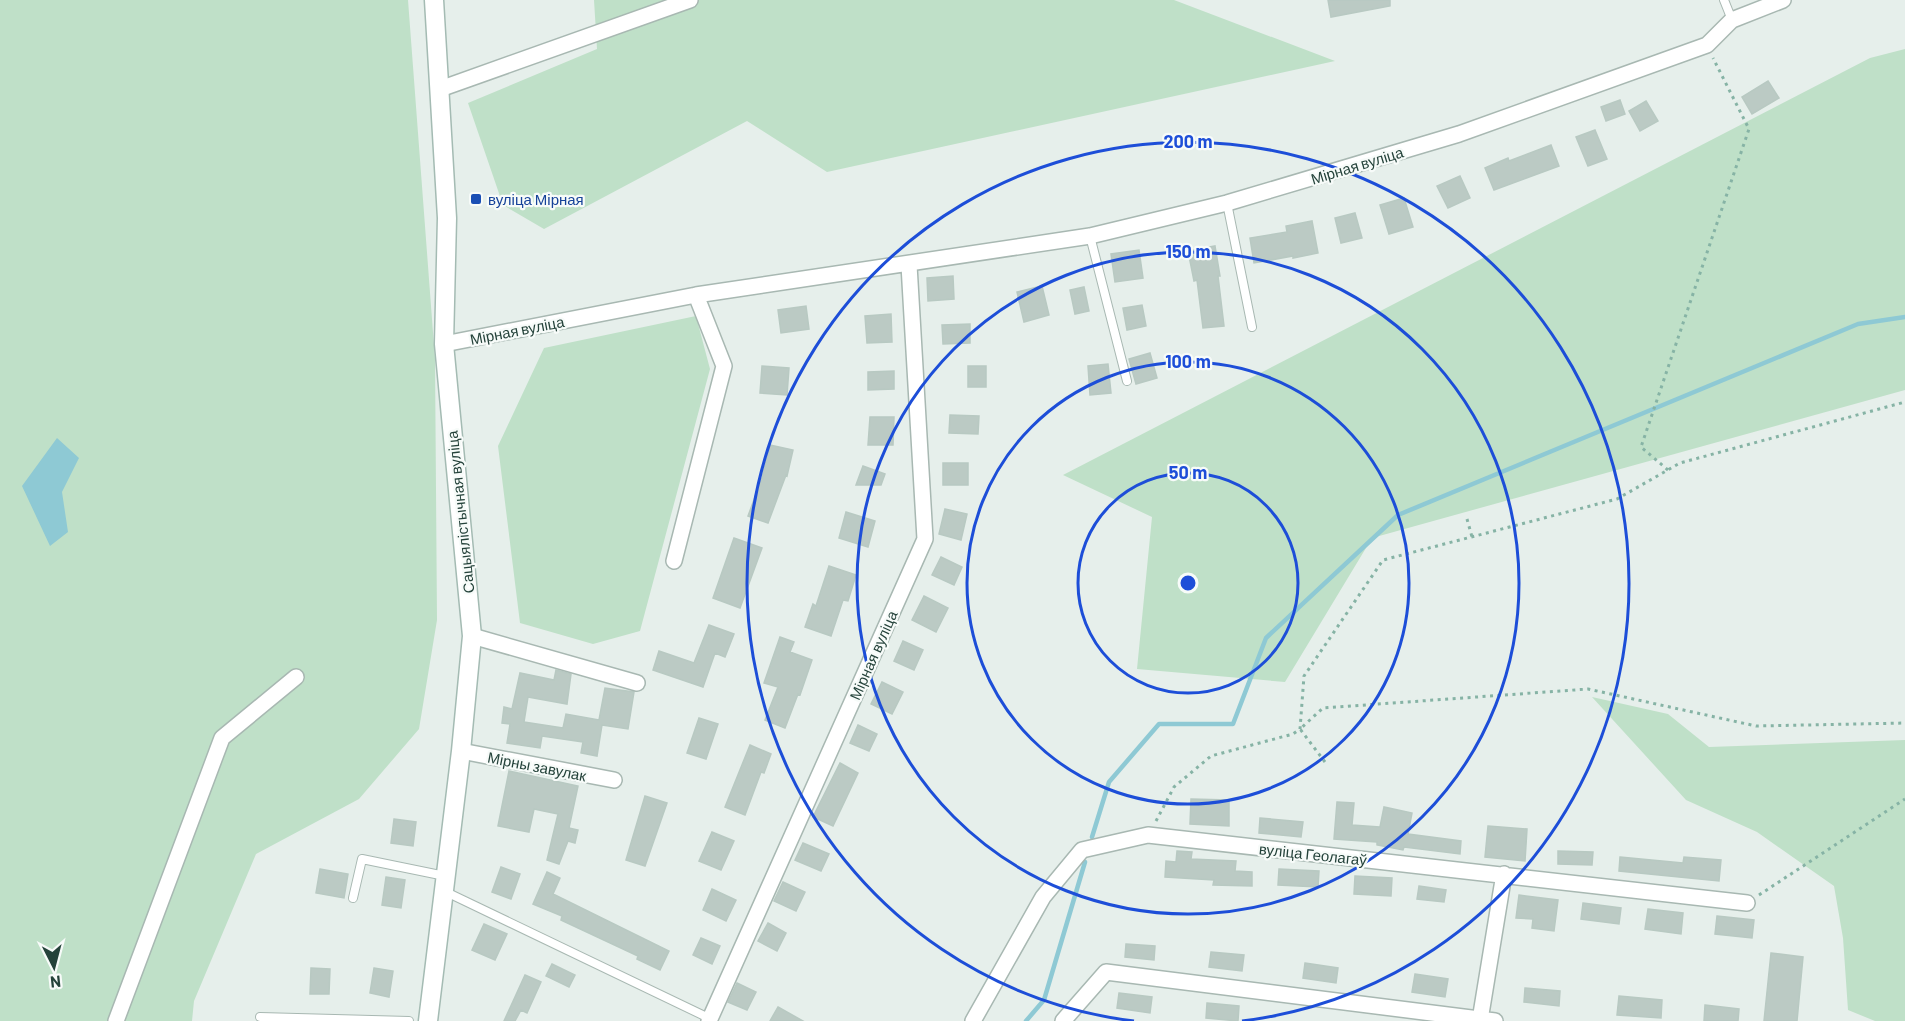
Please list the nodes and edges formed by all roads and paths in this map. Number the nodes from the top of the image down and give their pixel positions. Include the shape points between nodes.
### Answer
1 (434, 0) edge
2 (690, 0) edge
3 (1724, 0) edge
4 (1783, 0) edge
5 (1732, 20) junction
6 (1707, 45) junction
7 (440, 89) junction
8 (1227, 203) junction
9 (1090, 236) junction
10 (909, 265) junction
11 (696, 295) junction
12 (1252, 327) dead end
13 (444, 344) junction
14 (1127, 381) dead end
15 (1905, 402) edge
16 (1668, 470) junction
17 (1467, 519) dead end
18 (1472, 537) junction
19 (674, 561) dead end
20 (472, 636) junction
21 (296, 677) dead end
22 (637, 683) dead end
23 (1905, 723) edge
24 (1300, 729) junction
25 (461, 751) junction
26 (1325, 762) dead end
27 (614, 780) dead end
28 (1905, 799) edge
29 (1148, 835) junction
30 (1504, 874) junction
31 (444, 883) junction
32 (353, 898) dead end
33 (1747, 903) joint
34 (260, 1017) dead end
35 (712, 1020) edge
36 (1488, 1020) edge
37 (116, 1021) edge
38 (409, 1021) edge
39 (428, 1021) edge
40 (973, 1021) edge
41 (1063, 1021) edge

1 - 7 main road, Сацыялістычная вуліца
2 - 7 street
3 - 5 lane
4 - 5 street, Мірная вуліца
5 - 6 street, Мірная вуліца
6 - 8 street, Мірная вуліца via 1459,134
6 - 16 path via 1749,129 1641,447
7 - 13 main road, Сацыялістычная вуліца via 447,218
8 - 9 street, Мірная вуліца
8 - 12 lane
9 - 10 street, Мірная вуліца
9 - 14 lane
10 - 11 street, Мірная вуліца
10 - 35 street, Мірная вуліца via 925,538
11 - 13 street, Мірная вуліца
11 - 19 street via 724,366
13 - 20 main road, Сацыялістычная вуліца
15 - 16 path via 1680,463
16 - 18 path via 1617,499
17 - 18 path
18 - 24 path via 1383,560 1304,676
20 - 22 street
20 - 25 main road, Сацыялістычная вуліца
21 - 37 street via 222,738
23 - 24 path via 1756,726 1588,689 1323,708
24 - 26 path
24 - 29 path via 1211,756 1174,787
25 - 27 street, Мірны завулак
25 - 31 main road, Сацыялістычная вуліца
28 - 33 path
29 - 30 street, вуліца Геолагаў
29 - 40 street, вуліца Геолагаў via 1082,850 1043,897
30 - 33 street, вуліца Геолагаў
30 - 36 street
31 - 32 lane via 362,860
31 - 35 lane
31 - 39 main road, Сацыялістычная вуліца
34 - 38 lane
36 - 41 street via 1106,972

